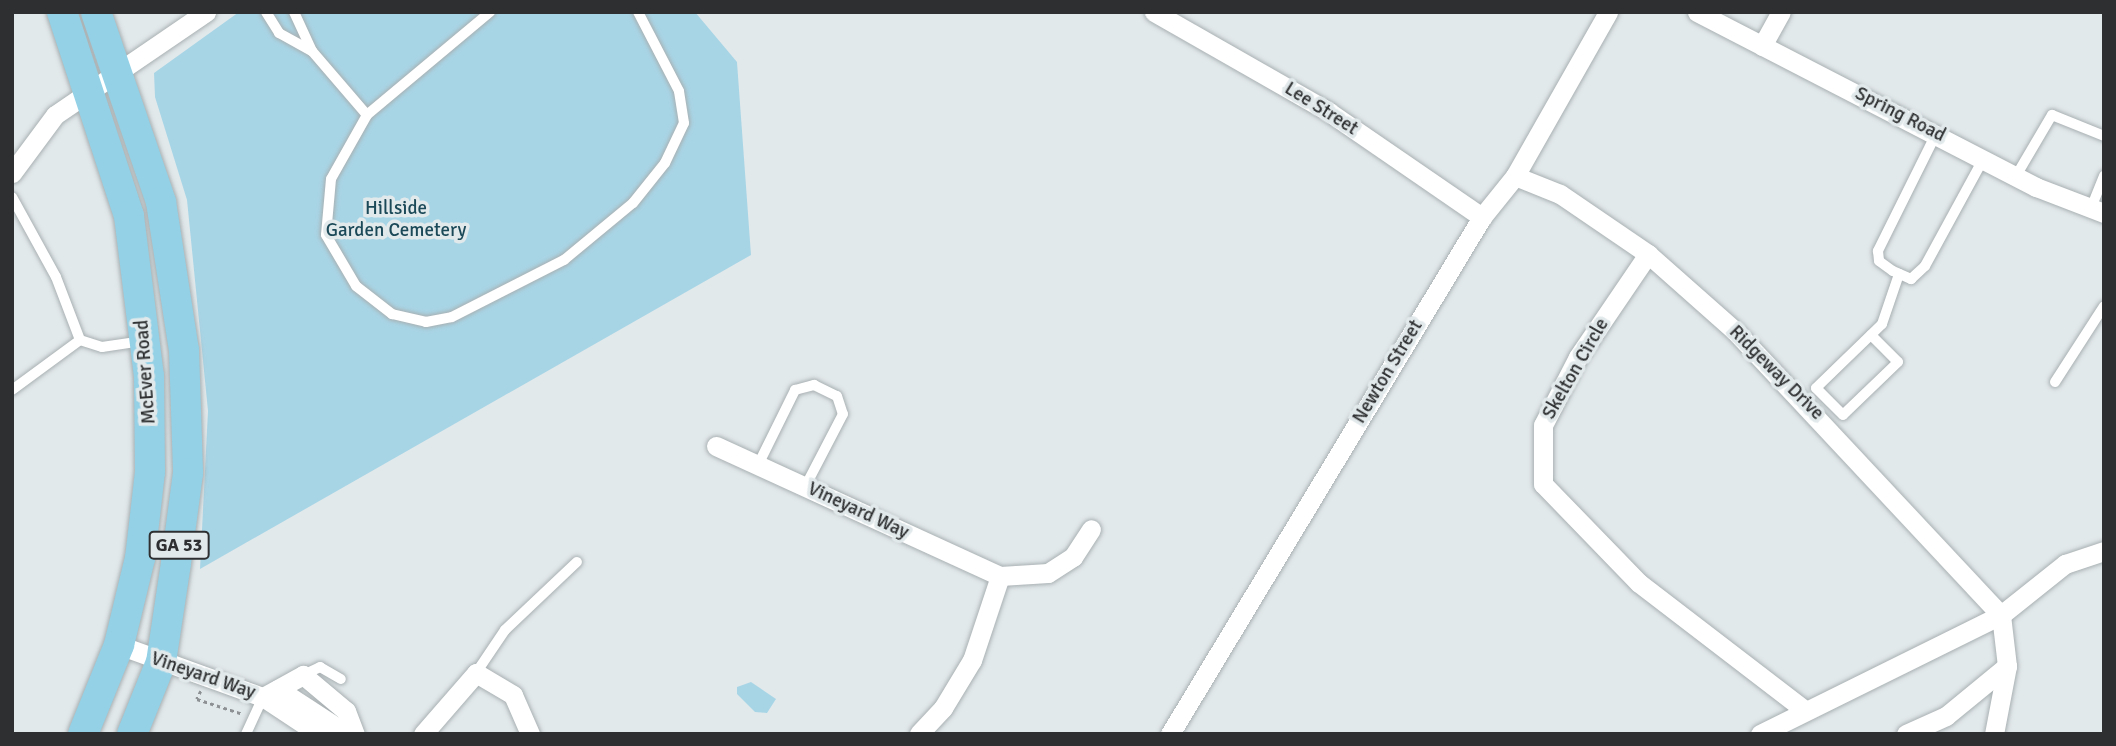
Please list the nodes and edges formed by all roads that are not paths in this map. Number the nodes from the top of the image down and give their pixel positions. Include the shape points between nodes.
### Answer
1 (62, 12) edge
2 (96, 12) edge
3 (206, 12) edge
4 (266, 12) edge
5 (294, 12) edge
6 (490, 12) edge
7 (638, 12) edge
8 (1154, 12) edge
9 (1608, 12) edge
10 (1697, 12) edge
11 (1781, 12) edge
12 (1762, 46) junction
13 (312, 51) junction
14 (115, 72) junction
15 (86, 90) junction
16 (367, 115) junction
17 (1937, 134) junction
18 (2104, 136) edge
19 (1984, 158) junction
20 (12, 173) edge
21 (1515, 176) junction
22 (2016, 176) junction
23 (2104, 176) edge
24 (12, 197) edge
25 (2097, 211) edge
26 (1482, 217) junction
27 (1648, 254) junction
28 (1899, 274) junction
29 (2104, 306) edge
30 (1871, 335) junction
31 (79, 340) junction
32 (146, 341) junction
33 (2054, 382) dead end
34 (12, 390) edge
35 (716, 446) dead end
36 (758, 465) junction
37 (805, 487) junction
38 (1091, 529) dead end
39 (2104, 551) edge
40 (577, 562) dead end
41 (1000, 576) junction
42 (2001, 615) junction
43 (119, 645) junction
44 (161, 662) junction
45 (2007, 666) junction
46 (476, 673) junction
47 (303, 675) junction
48 (341, 679) dead end
49 (270, 693) junction
50 (1801, 708) junction
51 (83, 734) edge
52 (132, 734) edge
53 (246, 734) edge
54 (319, 734) edge
55 (347, 734) edge
56 (355, 734) edge
57 (423, 734) edge
58 (530, 734) edge
59 (919, 734) edge
60 (1170, 734) edge
61 (1760, 734) edge
62 (1792, 734) edge
63 (1906, 734) edge
64 (1994, 734) edge

1 - 15 main road, McEver Road / GA 53
2 - 14 main road, McEver Road / GA 53
3 - 14 street
4 - 13 lane via 279,33
5 - 13 lane
6 - 16 lane
7 - 16 lane via 679,91 684,123 665,163 633,203 564,260 452,317 425,322 392,314 356,286 326,235 331,179
8 - 26 street, Lee Street via 1329,112
9 - 21 street, Newton Street
10 - 12 street, Spring Road
11 - 12 street
12 - 17 street, Spring Road
13 - 16 lane
14 - 15 street
14 - 44 main road, McEver Road / GA 53 via 161,202 184,350 188,473
15 - 20 street via 55,115
15 - 32 main road, McEver Road / GA 53 via 129,216
17 - 19 street, Spring Road
17 - 28 lane via 1878,251 1879,261
18 - 22 lane via 2052,115
19 - 22 street, Spring Road
19 - 28 lane via 1942,244 1910,279
21 - 26 street, Newton Street
21 - 27 street, Ridgeway Drive via 1560,194
22 - 25 street, Spring Road
23 - 25 lane
24 - 31 lane via 56,277
26 - 60 street, Newton Street
27 - 42 street, Ridgeway Drive via 1840,437
27 - 50 street, Skelton Circle via 1578,356 1543,425 1543,484 1639,583
28 - 30 lane via 1882,324
29 - 33 lane
30 - 30 lane via 1816,388 1843,415 1898,362
31 - 32 lane via 102,347
31 - 34 lane
32 - 43 main road, McEver Road / GA 53 via 150,472 140,558
35 - 36 street, Vineyard Way
36 - 37 street, Vineyard Way
36 - 37 lane via 795,390 814,385 837,396 843,414
37 - 41 street, Vineyard Way
38 - 41 street, Vineyard Way via 1073,557 1048,573
39 - 42 street via 2065,564
40 - 46 lane via 505,630
41 - 59 street via 972,660 943,708
42 - 45 street
42 - 50 street
43 - 44 street, Vineyard Way
43 - 51 main road, McEver Road / GA 53
44 - 49 street, Vineyard Way via 207,679
44 - 52 main road, McEver Road / GA 53
45 - 63 street via 1946,716
45 - 64 street
46 - 57 street
46 - 58 street via 513,695
47 - 48 lane via 320,667
47 - 49 street
47 - 56 street via 346,711
49 - 53 lane
49 - 54 street, Vineyard Way
49 - 55 street
50 - 61 street
50 - 62 street

